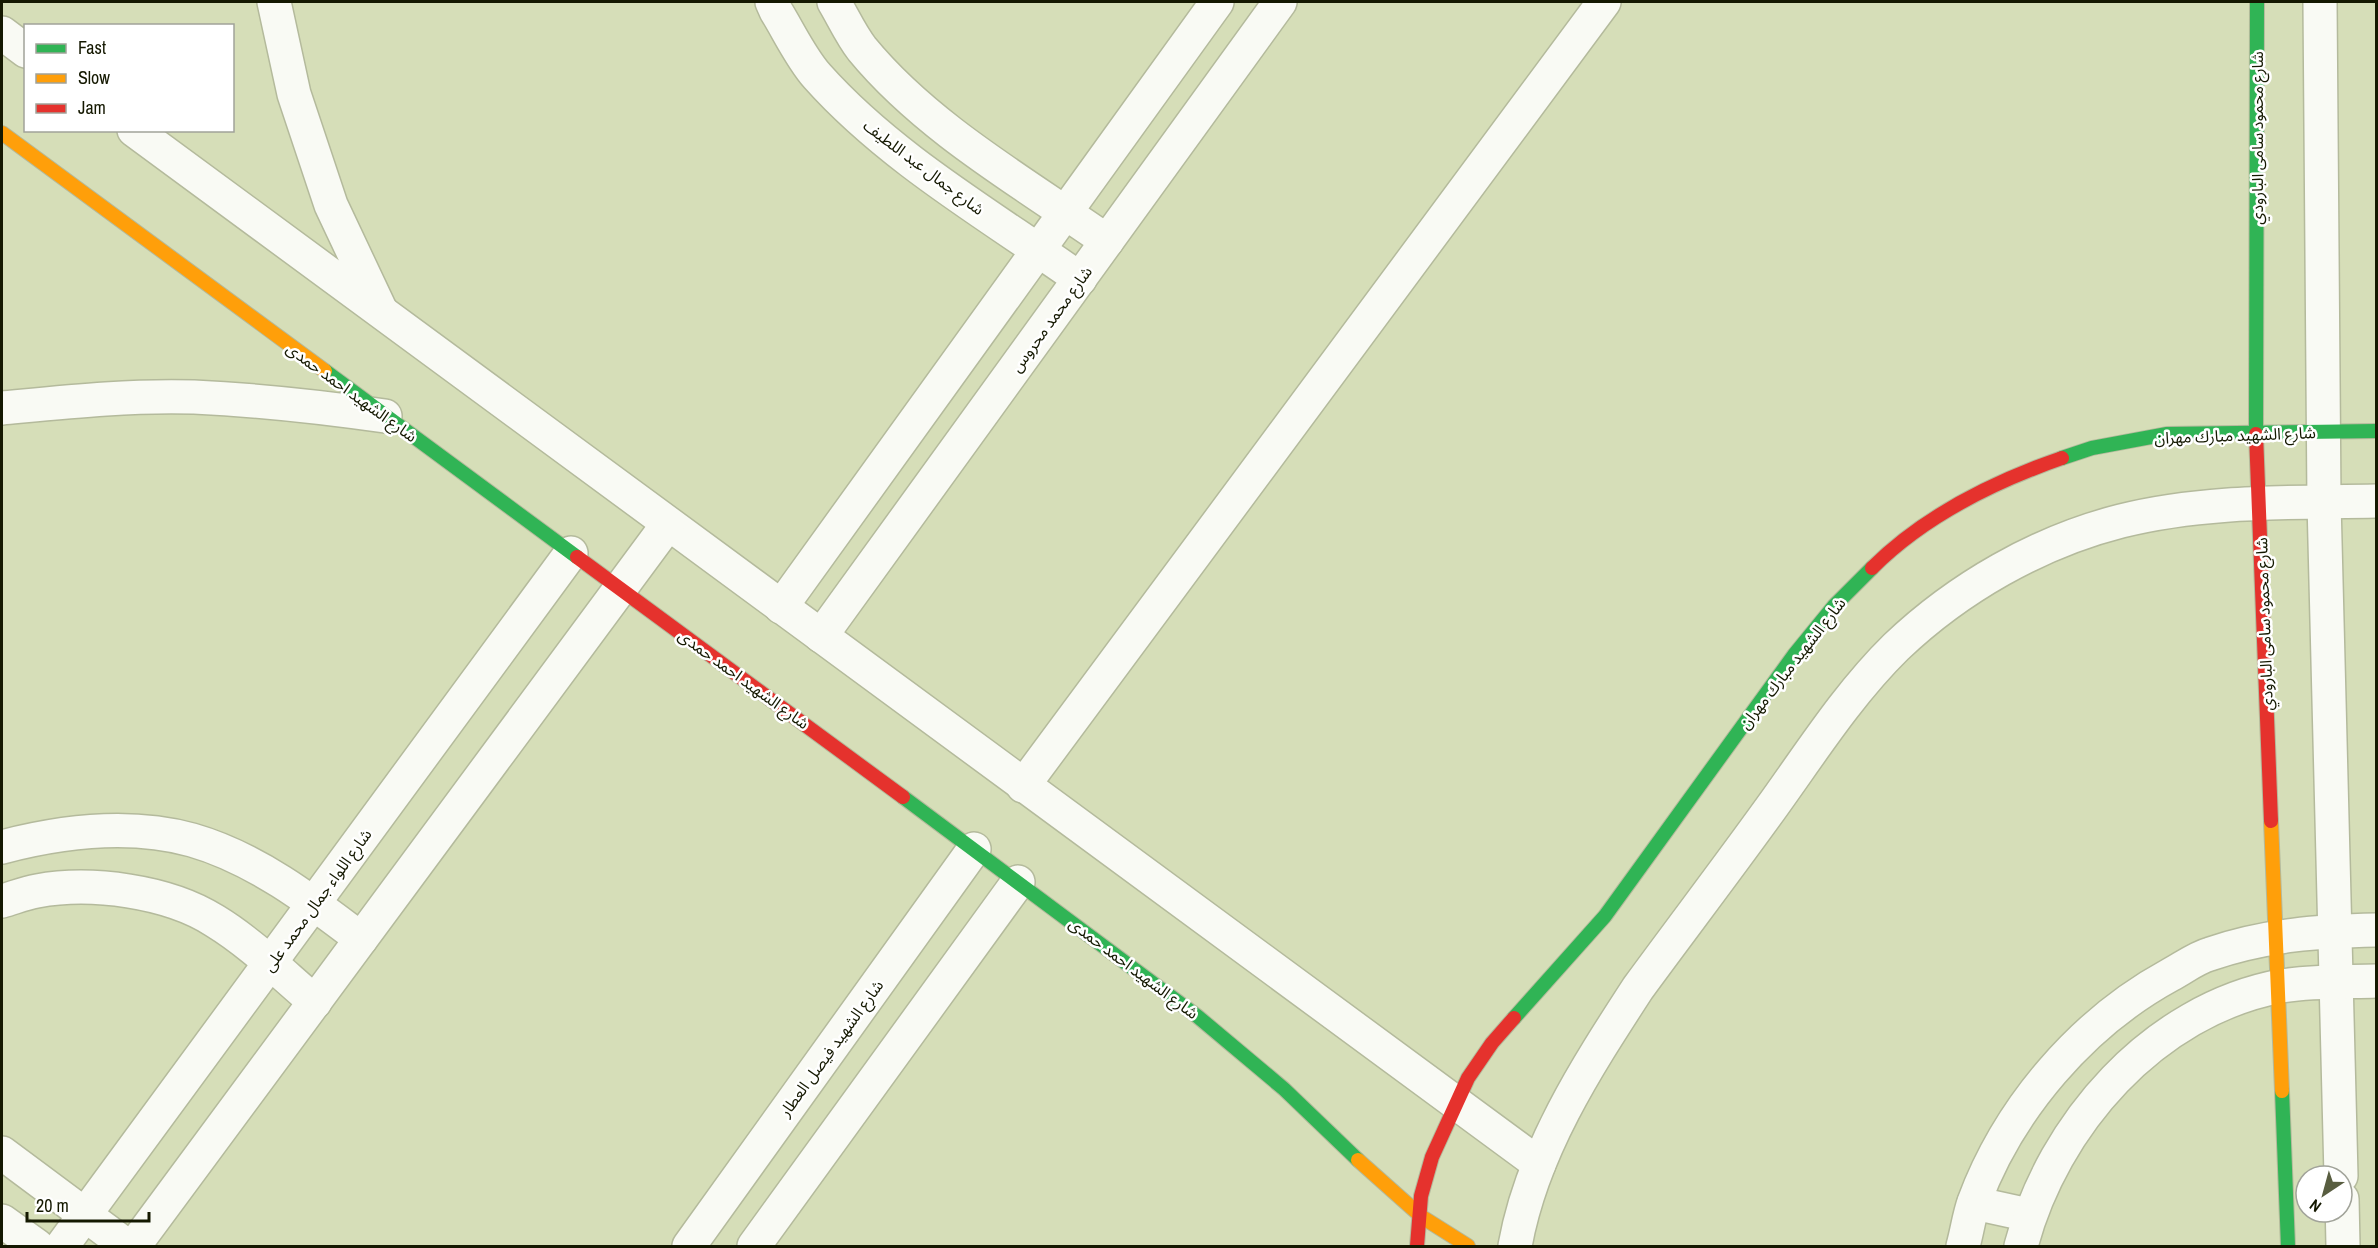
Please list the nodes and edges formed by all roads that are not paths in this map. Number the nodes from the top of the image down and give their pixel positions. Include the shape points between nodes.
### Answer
1 (274, 2) edge
2 (772, 2) edge
3 (834, 2) edge
4 (1217, 2) edge
5 (1280, 2) edge
6 (1604, 2) edge
7 (2257, 2) edge
8 (2320, 2) edge
9 (2, 33) edge
10 (24, 50) edge
11 (137, 132) edge
12 (2, 133) edge
13 (1065, 212) junction
14 (1107, 241) junction
15 (1038, 249) junction
16 (1080, 279) junction
17 (381, 311) junction
18 (2, 408) edge
19 (386, 416) junction
20 (2376, 431) edge
21 (2323, 432) junction
22 (2256, 433) junction
23 (2376, 501) edge
24 (2324, 502) junction
25 (2259, 503) junction
26 (668, 524) junction
27 (571, 553) junction
28 (620, 588) junction
29 (781, 607) junction
30 (821, 636) junction
31 (1023, 786) junction
32 (2, 847) edge
33 (974, 849) junction
34 (1018, 882) junction
35 (2, 901) edge
36 (314, 903) junction
37 (2376, 930) edge
38 (2336, 931) junction
39 (2277, 936) junction
40 (361, 939) junction
41 (270, 963) junction
42 (2376, 981) edge
43 (2336, 982) junction
44 (2279, 987) junction
45 (315, 1002) junction
46 (1455, 1102) junction
47 (2, 1153) edge
48 (1539, 1164) junction
49 (2341, 1164) edge
50 (1974, 1203) junction
51 (85, 1215) junction
52 (2029, 1215) junction
53 (1419, 1217) junction
54 (2, 1221) edge
55 (2343, 1224) edge
56 (763, 1243) edge
57 (36, 1246) edge
58 (62, 1246) edge
59 (127, 1246) edge
60 (134, 1246) edge
61 (689, 1246) edge
62 (1417, 1246) edge
63 (1468, 1246) edge
64 (1515, 1246) edge
65 (1963, 1246) edge
66 (2021, 1246) edge
67 (2289, 1246) edge
68 (2343, 1246) edge

1 - 17 street via 294,94 332,205
2 - 15 street, شارع جمال عبد اللطيف via 815,75 868,128
3 - 13 street via 861,48 911,100
4 - 13 street
5 - 14 street, شارع محمد محروس
6 - 31 street
7 - 22 street, شارع محمود سامى البارودي
8 - 21 street
9 - 10 street
11 - 17 street
12 - 19 street, شارع الشهيد احمد حمدى
13 - 14 street
13 - 15 street
14 - 16 street, شارع محمد محروس
15 - 16 street, شارع جمال عبد اللطيف
15 - 29 street
16 - 30 street, شارع محمد محروس
17 - 26 street
18 - 19 street via 95,399 192,397 289,403
19 - 27 street, شارع الشهيد احمد حمدى
20 - 21 street, شارع الشهيد مبارك مهران
21 - 22 street, شارع الشهيد مبارك مهران
21 - 24 street
22 - 25 street, شارع محمود سامى البارودي
22 - 46 street, شارع الشهيد مبارك مهران via 2167,434 2092,448 2019,473 1951,508 1888,552 1834,606 1794,655 1605,916 1492,1043
23 - 24 street
24 - 25 street
24 - 38 street
25 - 39 street, شارع محمود سامى البارودي
25 - 48 street via 2184,508 2120,521 2059,541 1990,576 1945,606 1896,648 1852,696 1638,988 1577,1084
26 - 28 street
26 - 29 street
27 - 28 street, شارع الشهيد احمد حمدى
27 - 36 street, شارع اللواء جمال محمد على
28 - 33 street, شارع الشهيد احمد حمدى
28 - 40 street
29 - 30 street
30 - 31 street
31 - 46 street
32 - 36 street via 70,833 111,831 192,840 234,856
33 - 34 street, شارع الشهيد احمد حمدى
33 - 61 street, شارع الشهيد فيصل العطار
34 - 53 street, شارع الشهيد احمد حمدى via 1250,1058
34 - 56 street
35 - 41 street via 37,891 73,887 144,894 213,919
36 - 40 street
36 - 41 street, شارع اللواء جمال محمد على
37 - 38 street
38 - 39 street
38 - 43 street
39 - 44 street, شارع محمود سامى البارودي
39 - 50 street via 2208,954 2146,988 2090,1032 2042,1084 2004,1139
40 - 45 street
41 - 45 street
41 - 51 street, شارع اللواء جمال محمد على
42 - 43 street
43 - 44 street
43 - 49 street
44 - 52 street via 2223,1004 2172,1032 2126,1069 2085,1112 2053,1161
44 - 67 street, شارع محمود سامى البارودي
45 - 60 street
46 - 48 street
46 - 53 street, شارع الشهيد مبارك مهران via 1432,1157
47 - 51 street
48 - 64 street
50 - 52 street
50 - 65 street
51 - 58 street, شارع اللواء جمال محمد على
51 - 59 street
52 - 66 street
53 - 62 street, شارع الشهيد مبارك مهران
53 - 63 street, شارع الشهيد احمد حمدى
54 - 57 street
55 - 68 street

